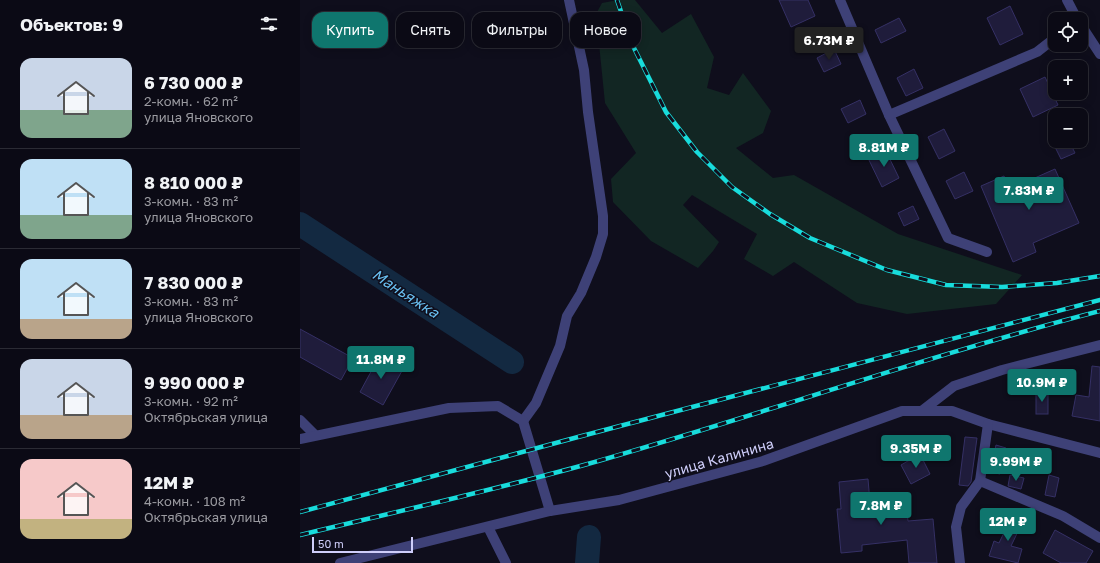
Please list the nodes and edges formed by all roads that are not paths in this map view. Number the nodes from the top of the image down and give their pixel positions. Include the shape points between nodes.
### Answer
1 (569, 0) edge
2 (840, 0) edge
3 (1067, 0) edge
4 (1073, 12) edge
5 (1088, 36) edge
6 (1048, 43) edge
7 (1100, 54) edge
8 (889, 115) junction
9 (987, 252) dead end
10 (1100, 345) edge
11 (923, 410) junction
12 (300, 420) edge
13 (523, 421) junction
14 (988, 424) junction
15 (314, 434) junction
16 (300, 439) edge
17 (1100, 453) edge
18 (980, 481) junction
19 (550, 511) junction
20 (488, 527) junction
21 (1100, 538) edge
22 (340, 563) edge
23 (506, 563) edge
24 (960, 563) edge

1 - 13 street via 584,70 603,216 603,234 581,293 567,316 560,346 536,403
2 - 8 street
3 - 4 street
5 - 7 street
6 - 8 street via 1037,52
8 - 9 street via 948,238
10 - 11 street via 1002,370 954,386
11 - 14 street, улица Калинина via 952,411
11 - 19 street, улица Калинина via 902,411 824,440 725,471 618,500
12 - 15 street
13 - 15 street via 498,406 449,408
13 - 19 street
14 - 17 street, улица Калинина
14 - 18 street
15 - 16 street
18 - 21 street via 1063,516
18 - 24 street via 961,507 956,527
19 - 20 street, улица Калинина
20 - 22 street, улица Калинина
20 - 23 street

